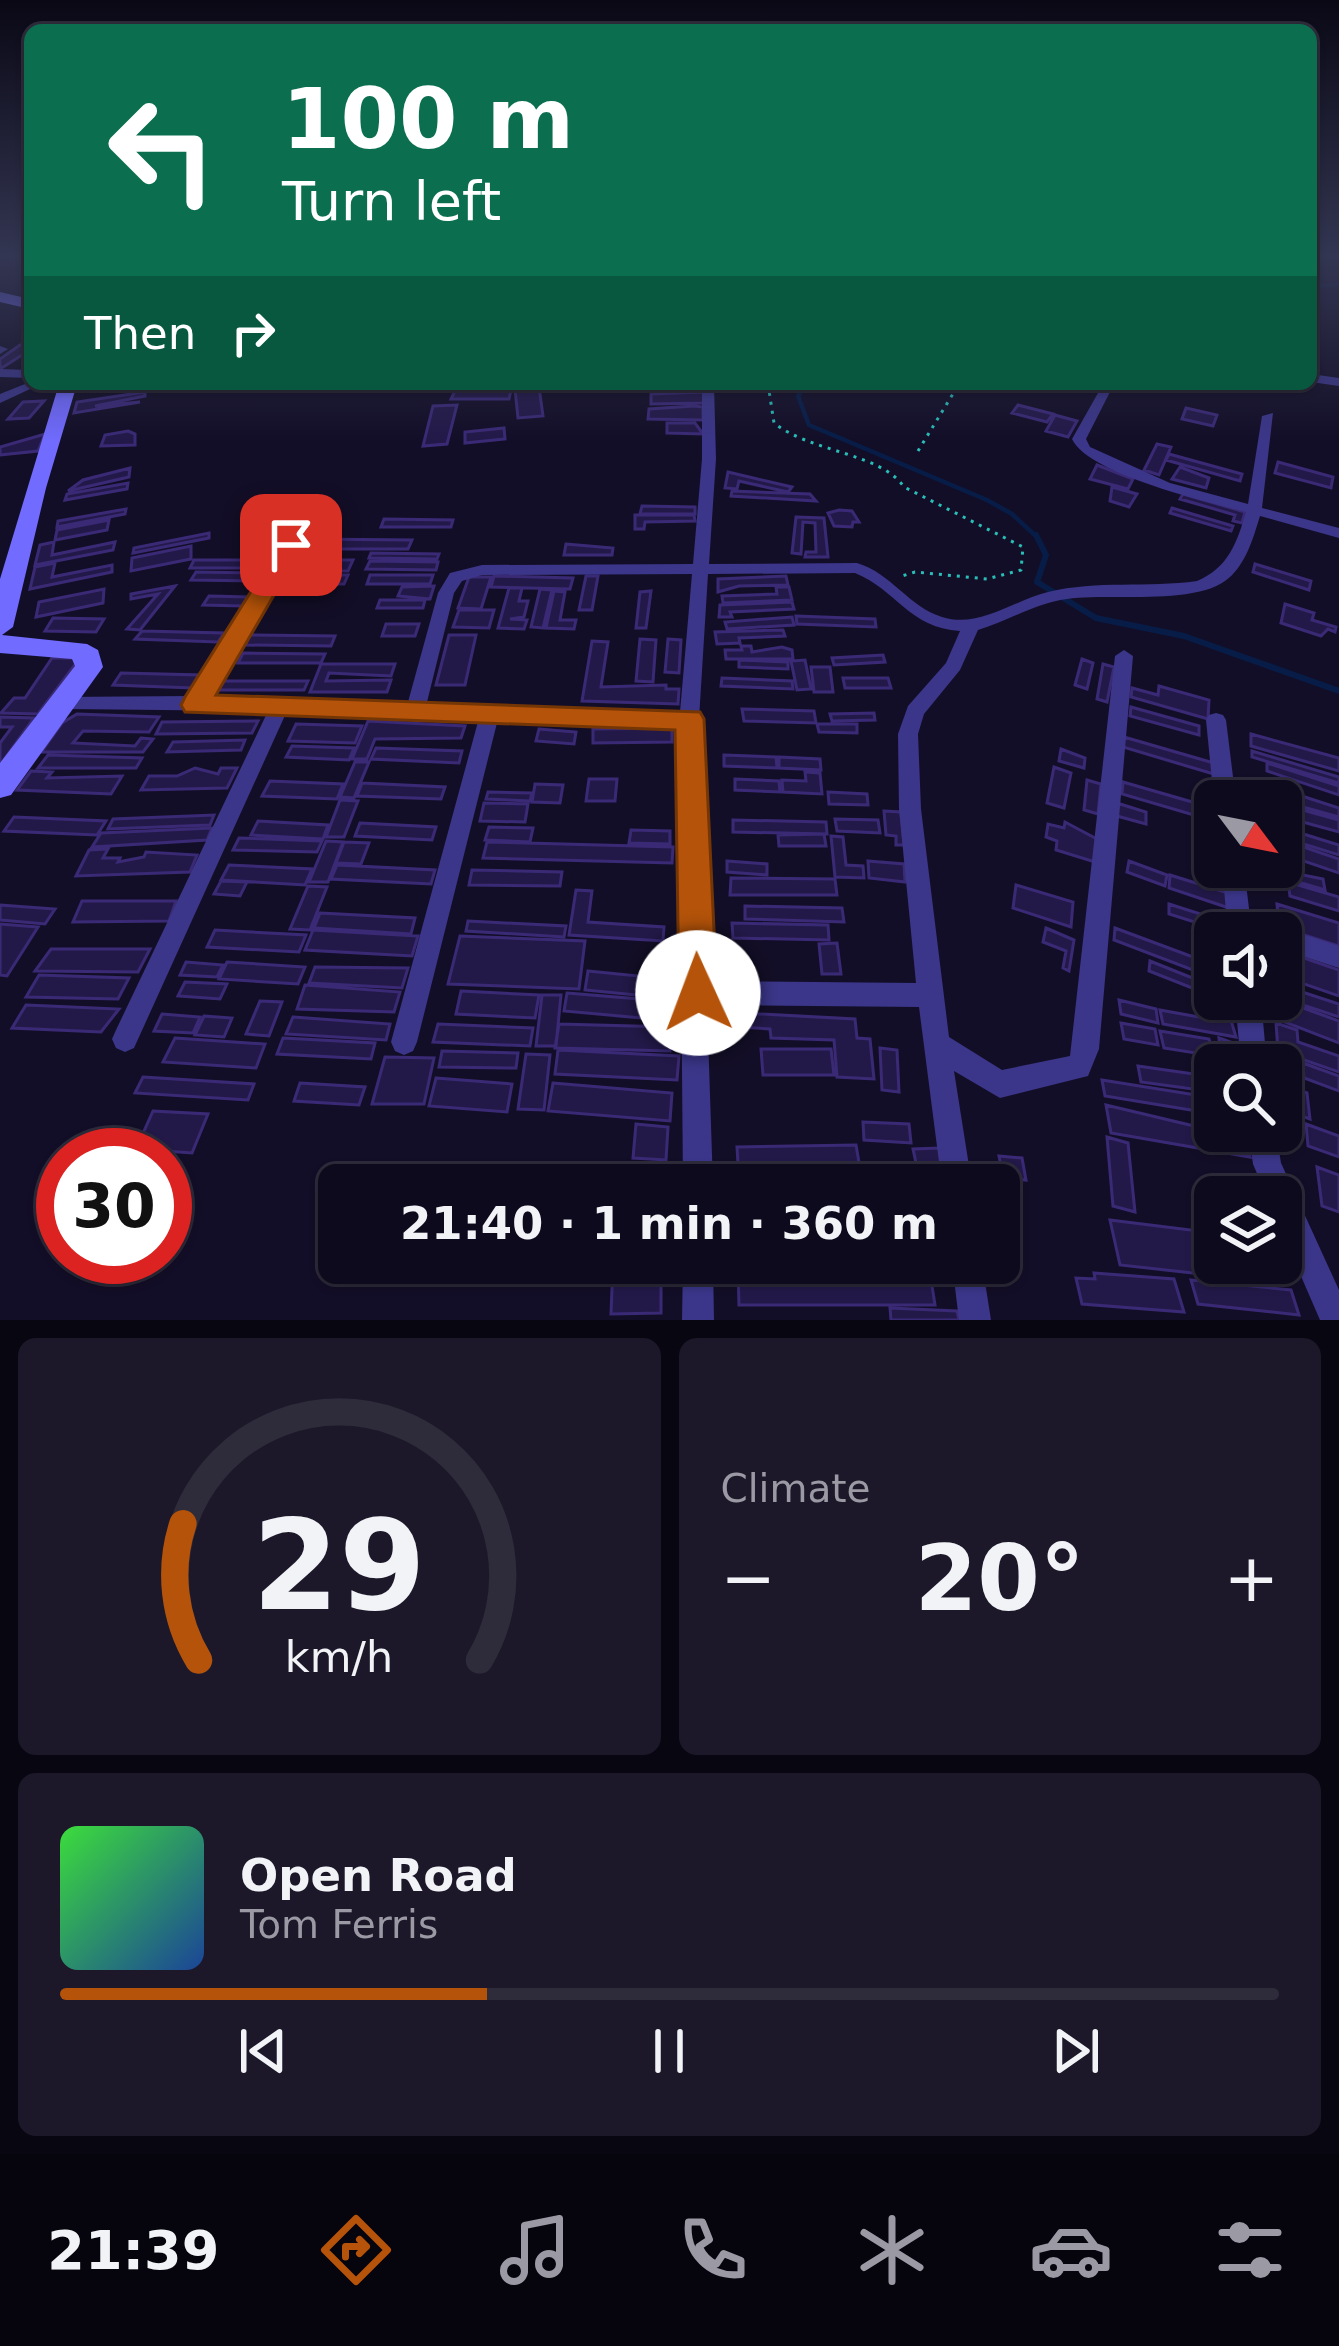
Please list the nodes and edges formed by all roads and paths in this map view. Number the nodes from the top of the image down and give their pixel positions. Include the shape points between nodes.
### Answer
1 (709, 390) edge
2 (769, 390) edge
3 (955, 390) edge
4 (1103, 390) edge
5 (66, 394) edge
6 (1268, 416) dead end
7 (918, 451) dead end
8 (1255, 509) junction
9 (1339, 533) edge
10 (291, 545) dead end
11 (702, 569) junction
12 (883, 582) junction
13 (0, 627) edge
14 (970, 629) junction
15 (0, 644) edge
16 (1124, 656) dead end
17 (67, 702) junction
18 (281, 704) junction
19 (195, 705) junction
20 (416, 709) junction
21 (490, 712) junction
22 (689, 719) junction
23 (1216, 720) dead end
24 (1223, 780) edge
25 (0, 787) edge
26 (1302, 945) edge
27 (1339, 957) edge
28 (698, 993) junction
29 (930, 995) junction
30 (125, 1039) dead end
31 (404, 1042) dead end
32 (939, 1046) junction
33 (1265, 1152) edge
34 (698, 1164) edge
35 (954, 1164) edge
36 (698, 1284) edge
37 (971, 1284) edge
38 (698, 1320) edge
39 (975, 1320) edge
40 (1336, 1320) edge

1 - 11 street
2 - 12 path via 775,423 794,439 895,472 904,487 1023,547 1021,570 988,579 915,572
3 - 7 path
4 - 8 street via 1079,439 1084,450 1142,478
5 - 13 main road
6 - 8 street
8 - 9 street
8 - 14 street via 1237,560 1209,584 1048,596
10 - 19 street
11 - 12 street via 857,568
11 - 20 street via 516,566 456,577
11 - 22 street
12 - 14 street via 919,614
14 - 29 street via 908,734
15 - 17 main road via 56,645 88,657
16 - 32 street via 1079,1067 1000,1084
17 - 19 street
17 - 25 main road
18 - 19 street
18 - 20 street
18 - 30 street
20 - 21 street
21 - 22 street
21 - 31 street
22 - 28 street
23 - 24 street
26 - 27 street
28 - 29 street
28 - 34 street
29 - 32 street
32 - 35 street
33 - 40 street
36 - 38 street
37 - 39 street

